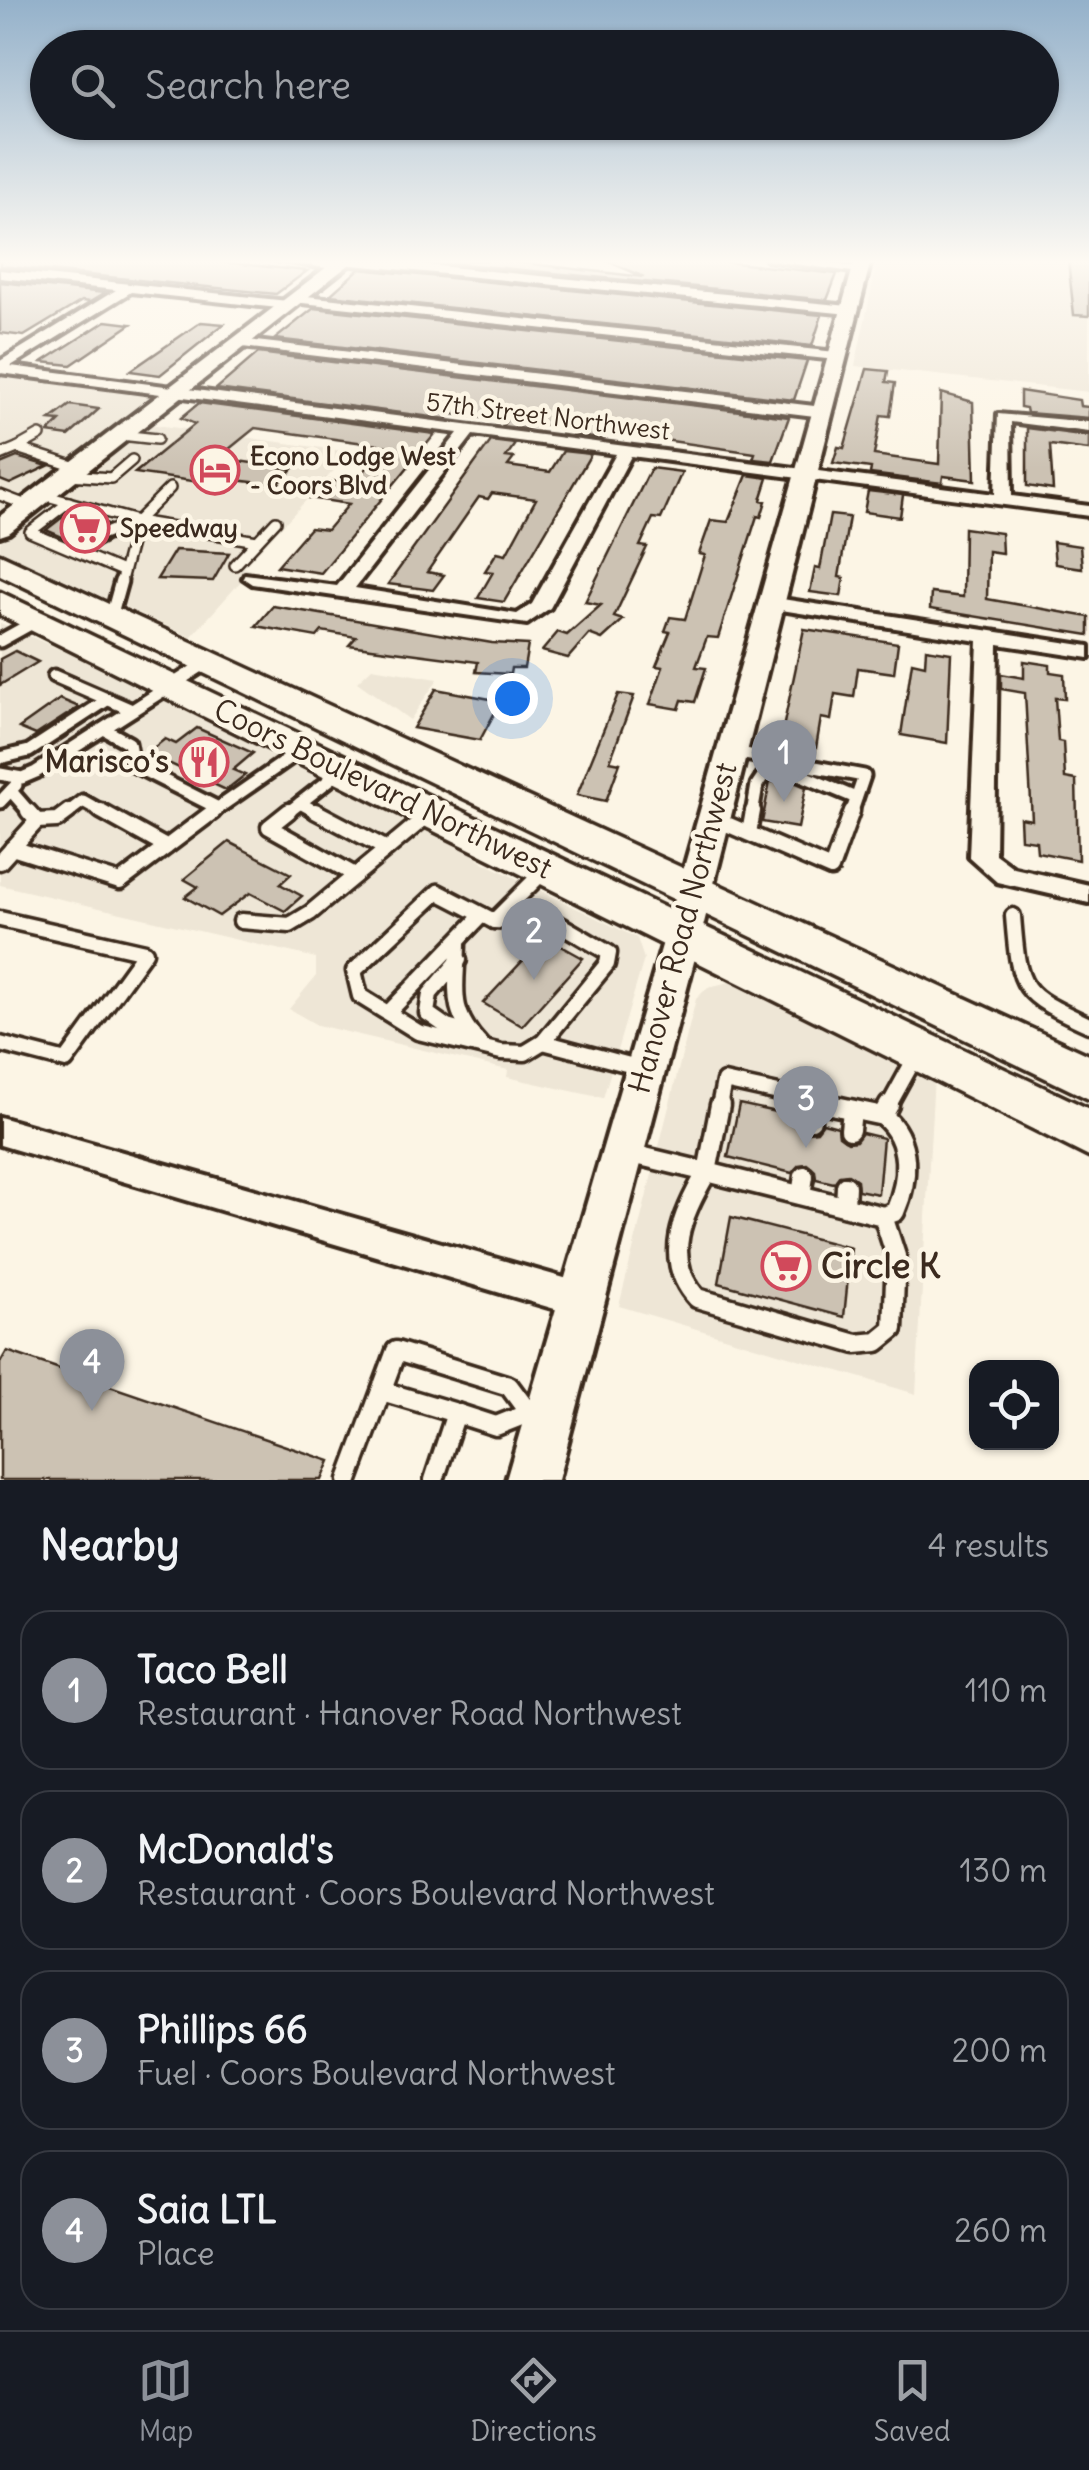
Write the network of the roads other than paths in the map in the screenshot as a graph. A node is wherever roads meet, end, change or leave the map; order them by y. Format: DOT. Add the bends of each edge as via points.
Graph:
graph roads {
  1 [pos="62,329"];
  2 [pos="257,329"];
  3 [pos="565,329"];
  4 [pos="844,329"];
  5 [pos="239,343"];
  6 [pos="836,356"];
  7 [pos="0,368"];
  8 [pos="176,393"];
  9 [pos="823,412"];
  10 [pos="1089,427"];
  11 [pos="468,431"];
  12 [pos="40,435"];
  13 [pos="122,435"];
  14 [pos="17,448"];
  15 [pos="626,451"];
  16 [pos="142,452"];
  17 [pos="0,455"];
  18 [pos="132,460"];
  19 [pos="74,471"];
  20 [pos="806,474"];
  21 [pos="170,488"];
  22 [pos="0,495"];
  23 [pos="1004,500"];
  24 [pos="36,501"];
  25 [pos="69,502"];
  26 [pos="93,509"];
  27 [pos="1089,511"];
  28 [pos="71,520"];
  29 [pos="137,521"];
  30 [pos="276,522"];
  31 [pos="0,528"];
  32 [pos="103,534"];
  33 [pos="257,541"];
  34 [pos="0,563"];
  35 [pos="235,565"];
  36 [pos="122,571"];
  37 [pos="0,576"];
  38 [pos="252,578"];
  39 [pos="34,580"];
  40 [pos="341,593"];
  41 [pos="0,602"];
  42 [pos="770,602"];
  43 [pos="112,617"];
  44 [pos="37,620"];
  45 [pos="988,636"];
  46 [pos="0,640"];
  47 [pos="1089,652"];
  48 [pos="206,663"];
  49 [pos="54,676"];
  50 [pos="170,685"];
  51 [pos="107,700"];
  52 [pos="132,710"];
  53 [pos="104,729"];
  54 [pos="302,750"];
  55 [pos="730,751"];
  56 [pos="0,758"];
  57 [pos="343,769"];
  58 [pos="0,774"];
  59 [pos="22,778"];
  60 [pos="10,790"];
  61 [pos="856,798"];
  62 [pos="0,802"];
  63 [pos="300,803"];
  64 [pos="218,808"];
  65 [pos="431,812"];
  66 [pos="712,818"];
  67 [pos="37,821"];
  68 [pos="748,833"];
  69 [pos="166,847"];
  70 [pos="12,848"];
  71 [pos="387,848"];
  72 [pos="0,862"];
  73 [pos="546,868"];
  74 [pos="356,875"];
  75 [pos="1089,894"];
  76 [pos="688,914"];
  77 [pos="1014,916"];
  78 [pos="488,918"];
  79 [pos="0,919"];
  80 [pos="241,921"];
  81 [pos="458,941"];
  82 [pos="459,960"];
  83 [pos="388,1013"];
  84 [pos="1089,1025"];
  85 [pos="468,1033"];
  86 [pos="543,1042"];
  87 [pos="0,1044"];
  88 [pos="484,1048"];
  89 [pos="918,1051"];
  90 [pos="646,1069"];
  91 [pos="1089,1078"];
  92 [pos="813,1101"];
  93 [pos="852,1110"];
  94 [pos="1066,1112"];
  95 [pos="883,1116"];
  96 [pos="811,1120"];
  97 [pos="850,1130"];
  98 [pos="0,1132"];
  99 [pos="1089,1134"];
  100 [pos="624,1152"];
  101 [pos="706,1172"];
  102 [pos="804,1176"];
  103 [pos="846,1186"];
  104 [pos="802,1196"];
  105 [pos="845,1206"];
  106 [pos="884,1216"];
  107 [pos="582,1300"];
  108 [pos="382,1390"];
  109 [pos="456,1414"];
  110 [pos="539,1416"];
  111 [pos="348,1480"];
  112 [pos="434,1480"];
  113 [pos="532,1480"];
  1 -- 7 [label="street"];
  2 -- 5 [label="main road"];
  3 -- 6 [label="street"];
  4 -- 6 [label="street, Hanover Road Northwest"];
  5 -- 8 [label="main road"];
  5 -- 9 [label="street"];
  6 -- 9 [label="street, Hanover Road Northwest"];
  7 -- 8 [label="street, 57th Street Northwest"];
  8 -- 11 [label="street, 57th Street Northwest"];
  8 -- 13 [label="main road"];
  9 -- 20 [label="street, Hanover Road Northwest"];
  10 -- 23 [label="street" via="1003,417"];
  11 -- 15 [label="street, 57th Street Northwest"];
  11 -- 40 [label="street"];
  12 -- 14 [label="lane"];
  13 -- 16 [label="lane" via="157,439"];
  13 -- 19 [label="main road"];
  14 -- 17 [label="lane"];
  14 -- 19 [label="lane"];
  15 -- 20 [label="street, 57th Street Northwest"];
  15 -- 40 [label="street" via="540,608 520,620"];
  18 -- 19 [label="lane" via="110,478"];
  19 -- 24 [label="main road"];
  20 -- 23 [label="street, 57th Street Northwest"];
  20 -- 42 [label="street, Hanover Road Northwest"];
  21 -- 29 [label="lane"];
  22 -- 24 [label="lane"];
  23 -- 27 [label="street, 57th Street Northwest"];
  24 -- 25 [label="lane"];
  24 -- 31 [label="main road"];
  25 -- 26 [label="lane"];
  25 -- 36 [label="lane" via="30,532"];
  26 -- 28 [label="lane"];
  26 -- 29 [label="lane"];
  29 -- 32 [label="lane"];
  29 -- 33 [label="lane"];
  29 -- 36 [label="lane"];
  30 -- 33 [label="lane"];
  33 -- 35 [label="lane"];
  34 -- 39 [label="main road, Coors Boulevard Northwest"];
  36 -- 43 [label="lane"];
  37 -- 39 [label="main road"];
  38 -- 40 [label="street"];
  39 -- 43 [label="main road, Coors Boulevard Northwest"];
  41 -- 44 [label="main road, Coors Boulevard Northwest"];
  42 -- 45 [label="street"];
  42 -- 55 [label="street, Hanover Road Northwest"];
  43 -- 48 [label="main road, Coors Boulevard Northwest"];
  44 -- 46 [label="lane"];
  44 -- 50 [label="main road, Coors Boulevard Northwest"];
  45 -- 47 [label="street"];
  45 -- 75 [label="street" via="982,857 1022,881"];
  48 -- 50 [label="lane"];
  48 -- 76 [label="main road, Coors Boulevard Northwest"];
  49 -- 51 [label="lane"];
  50 -- 52 [label="lane"];
  50 -- 54 [label="main road, Coors Boulevard Northwest"];
  51 -- 52 [label="lane"];
  51 -- 56 [label="lane" via="29,751"];
  52 -- 53 [label="lane"];
  53 -- 59 [label="lane"];
  53 -- 64 [label="lane" via="129,743 133,765"];
  54 -- 57 [label="main road, Coors Boulevard Northwest"];
  54 -- 64 [label="lane"];
  55 -- 61 [label="lane" via="864,776"];
  55 -- 66 [label="street, Hanover Road Northwest"];
  57 -- 63 [label="lane"];
  57 -- 65 [label="main road, Coors Boulevard Northwest"];
  58 -- 59 [label="lane"];
  59 -- 60 [label="lane"];
  60 -- 62 [label="lane"];
  60 -- 67 [label="lane"];
  61 -- 68 [label="lane" via="794,772 765,773"];
  61 -- 68 [label="lane" via="831,868"];
  63 -- 71 [label="lane"];
  63 -- 74 [label="lane" via="269,827"];
  64 -- 69 [label="lane"];
  65 -- 71 [label="lane"];
  65 -- 73 [label="main road, Coors Boulevard Northwest"];
  66 -- 68 [label="lane"];
  66 -- 76 [label="street, Hanover Road Northwest"];
  67 -- 69 [label="lane" via="57,820 83,801"];
  67 -- 70 [label="lane"];
  69 -- 70 [label="lane" via="120,882"];
  70 -- 72 [label="lane"];
  71 -- 74 [label="lane"];
  73 -- 76 [label="main road, Coors Boulevard Northwest"];
  73 -- 78 [label="lane"];
  74 -- 80 [label="lane" via="290,924"];
  76 -- 89 [label="main road, Coors Boulevard Northwest"];
  76 -- 90 [label="street, Hanover Road Northwest"];
  76 -- 91 [label="main road, Coors Boulevard Northwest"];
  77 -- 84 [label="lane" via="1018,979 1028,997"];
  78 -- 81 [label="lane"];
  78 -- 83 [label="lane" via="438,892 354,971 360,996"];
  78 -- 86 [label="lane" via="561,924 609,952 607,964"];
  79 -- 87 [label="lane" via="146,952 66,1061"];
  81 -- 82 [label="lane"];
  81 -- 83 [label="lane"];
  82 -- 85 [label="lane" via="452,995"];
  82 -- 85 [label="lane" via="428,992 426,1010 437,1024"];
  83 -- 88 [label="lane" via="418,1032"];
  85 -- 88 [label="lane"];
  86 -- 88 [label="lane" via="525,1052"];
  86 -- 90 [label="lane"];
  89 -- 94 [label="main road, Coors Boulevard Northwest"];
  89 -- 95 [label="lane"];
  90 -- 100 [label="street, Hanover Road Northwest"];
  92 -- 93 [label="lane"];
  92 -- 96 [label="lane"];
  92 -- 101 [label="lane" via="724,1080"];
  93 -- 95 [label="lane"];
  93 -- 97 [label="lane"];
  94 -- 99 [label="main road, Coors Boulevard Northwest"];
  95 -- 106 [label="lane" via="904,1140 901,1201"];
  98 -- 107 [label="street"];
  100 -- 101 [label="lane"];
  100 -- 107 [label="street, Hanover Road Northwest"];
  101 -- 104 [label="lane"];
  101 -- 106 [label="lane" via="688,1202 677,1250 684,1288 697,1298 856,1344 877,1342 893,1329 896,1256"];
  102 -- 104 [label="lane"];
  103 -- 105 [label="lane"];
  104 -- 105 [label="lane"];
  105 -- 106 [label="lane"];
  107 -- 110 [label="street, Hanover Road Northwest"];
  108 -- 109 [label="lane"];
  108 -- 110 [label="lane" via="396,1351 510,1386"];
  108 -- 111 [label="lane"];
  109 -- 110 [label="lane" via="496,1426"];
  109 -- 112 [label="lane"];
  110 -- 113 [label="street, Hanover Road Northwest"];
}
